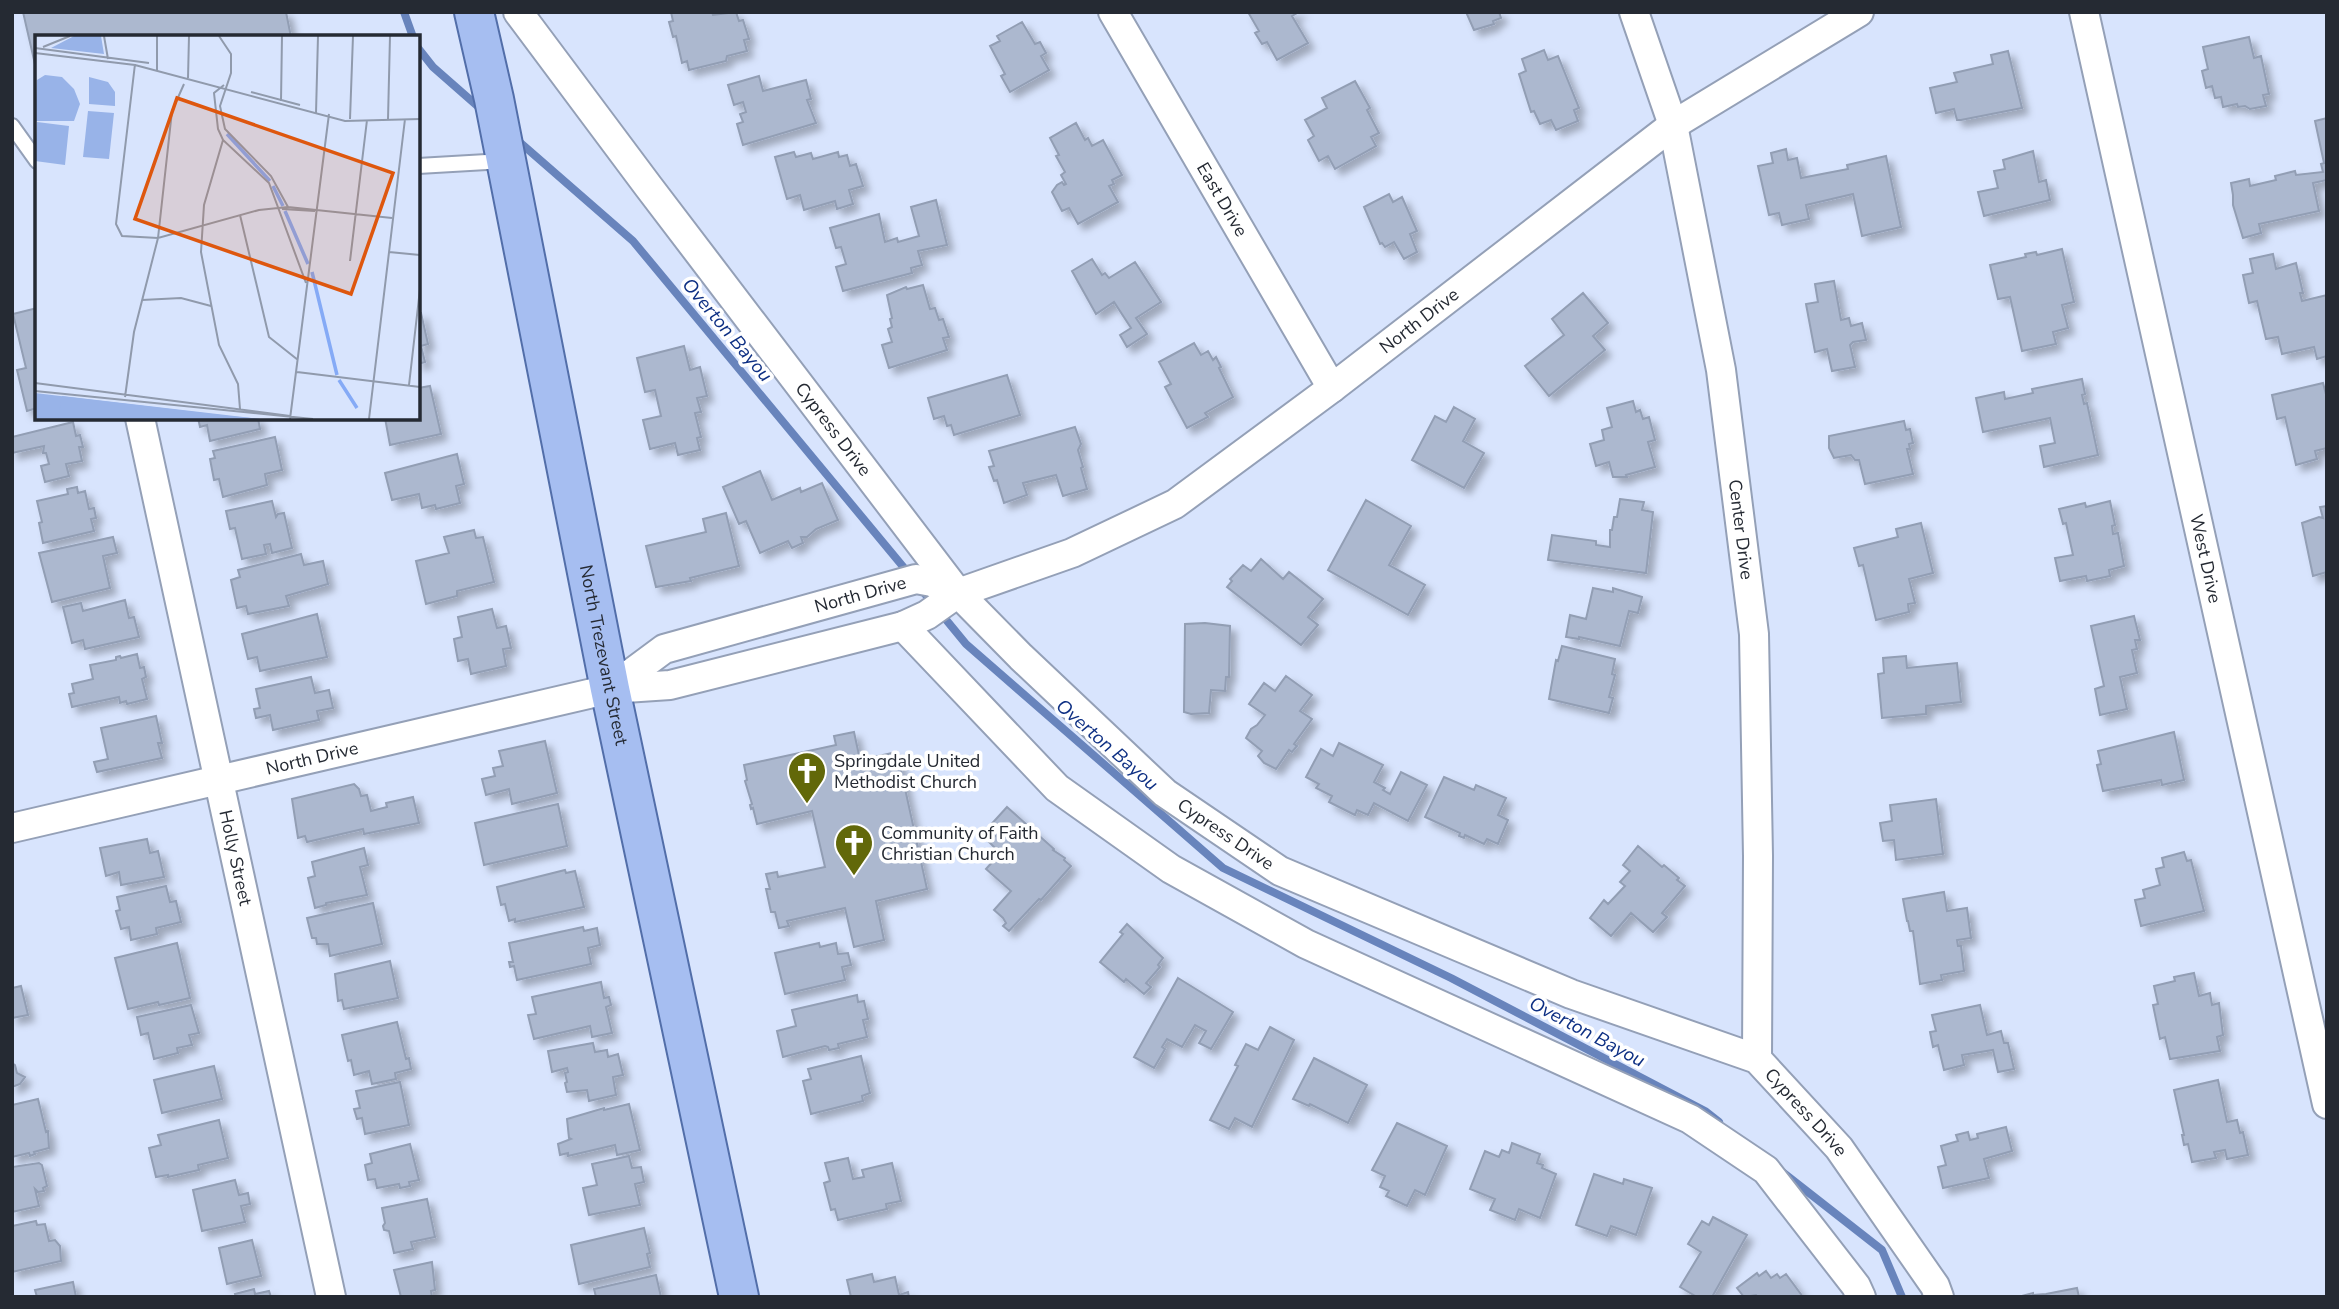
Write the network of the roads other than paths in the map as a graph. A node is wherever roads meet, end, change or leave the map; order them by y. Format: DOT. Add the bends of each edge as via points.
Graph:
graph roads {
  1 [pos="474,12"];
  2 [pos="519,12"];
  3 [pos="1113,12"];
  4 [pos="1634,12"];
  5 [pos="1859,12"];
  6 [pos="2084,12"];
  7 [pos="1673,125"];
  8 [pos="12,126"];
  9 [pos="504,151"];
  10 [pos="35,158"];
  11 [pos="420,166"];
  12 [pos="1332,388"];
  13 [pos="140,420"];
  14 [pos="933,603"];
  15 [pos="610,689"];
  16 [pos="219,781"];
  17 [pos="12,828"];
  18 [pos="1757,1059"];
  19 [pos="2327,1104"];
  20 [pos="331,1297"];
  21 [pos="739,1297"];
  22 [pos="1861,1297"];
  23 [pos="1939,1297"];
  1 -- 9 [label="main road, North Trezevant Street"];
  2 -- 14 [label="street, Cypress Drive" via="648,186"];
  3 -- 12 [label="street, East Drive"];
  4 -- 7 [label="street, Center Drive"];
  5 -- 7 [label="street, North Drive"];
  6 -- 19 [label="street, West Drive"];
  7 -- 12 [label="street, North Drive"];
  7 -- 18 [label="street, Center Drive" via="1721,370 1754,634"];
  8 -- 10 [label="lane"];
  9 -- 11 [label="lane"];
  9 -- 15 [label="main road, North Trezevant Street"];
  12 -- 14 [label="street, North Drive" via="1175,504 1072,553"];
  13 -- 16 [label="street, Holly Street"];
  14 -- 15 [label="street, North Drive" via="670,685"];
  14 -- 15 [label="street, North Drive" via="916,579 664,649"];
  14 -- 18 [label="street, Cypress Drive" via="1021,657 1165,793 1280,871 1571,994"];
  14 -- 22 [label="street, Cypress Drive" via="1058,788 1171,869 1306,944 1690,1119 1766,1170"];
  15 -- 16 [label="street, North Drive"];
  15 -- 21 [label="main road, North Trezevant Street"];
  16 -- 17 [label="street, North Drive"];
  16 -- 20 [label="street, Holly Street"];
  18 -- 23 [label="street, Cypress Drive" via="1839,1148"];
}
